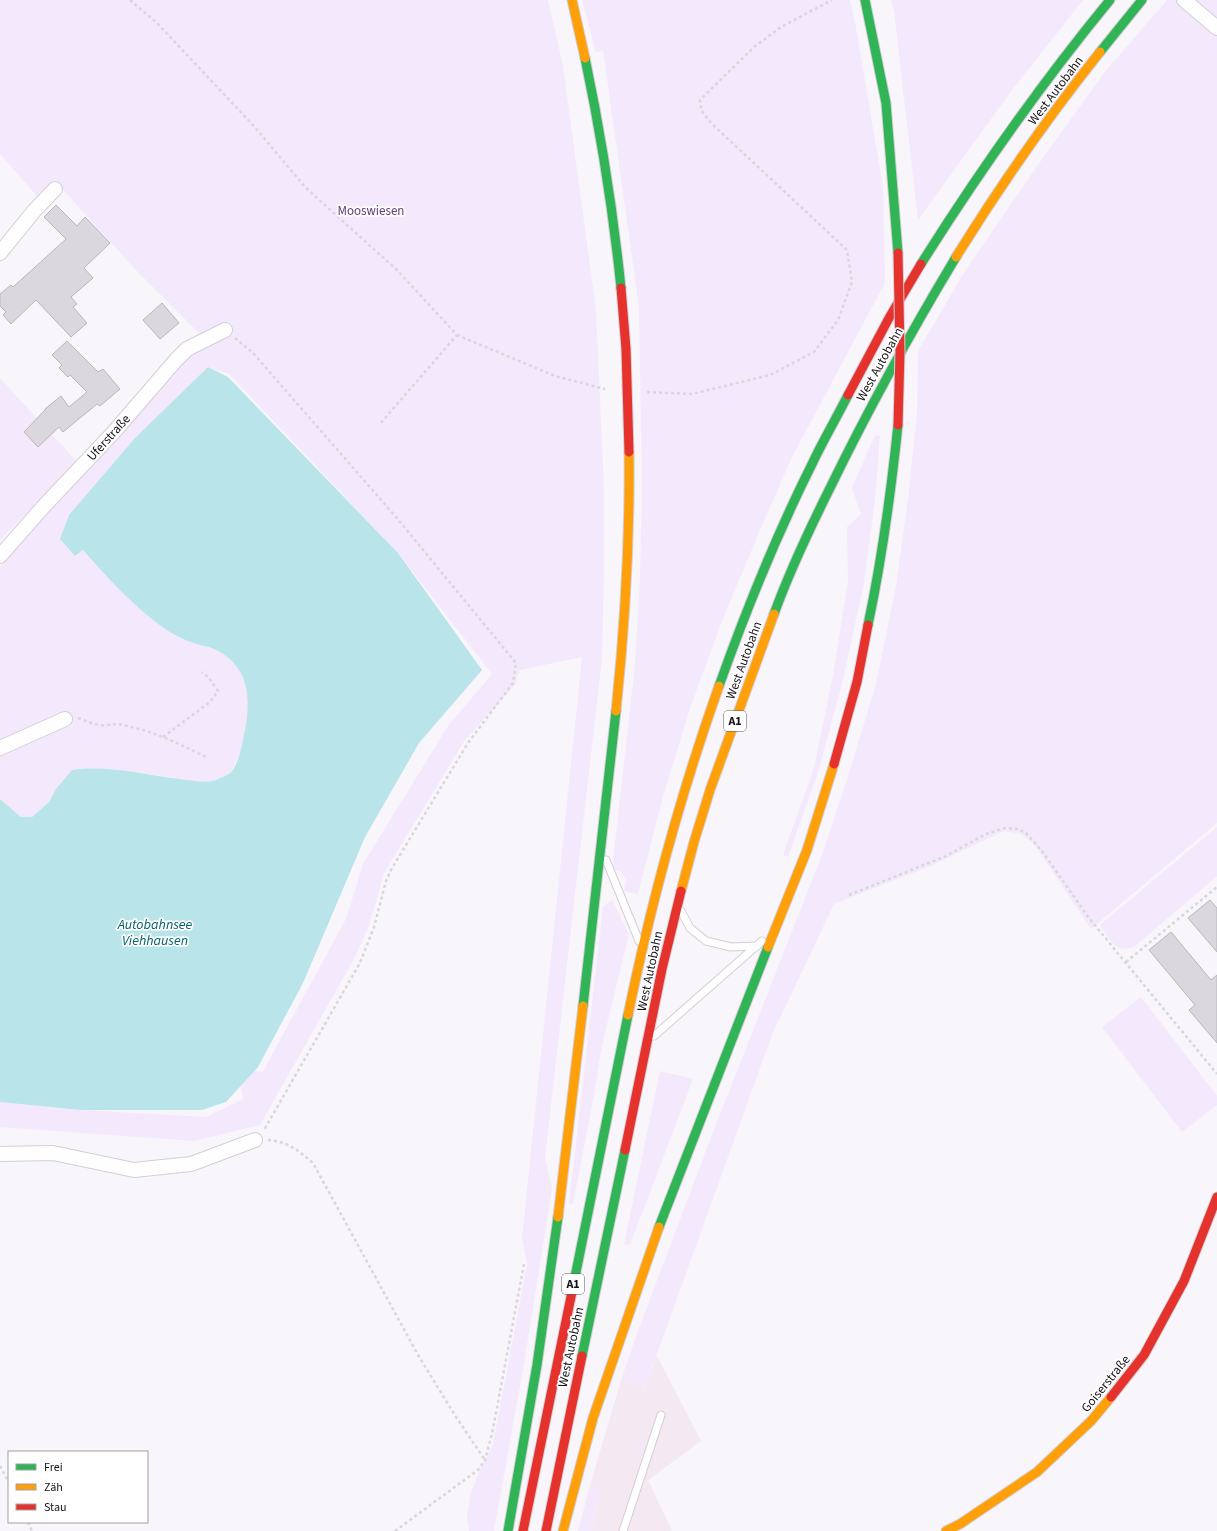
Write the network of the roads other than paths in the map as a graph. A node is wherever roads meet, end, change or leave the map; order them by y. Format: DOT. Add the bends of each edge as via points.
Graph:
graph roads {
  1 [pos="572,0"];
  2 [pos="865,0"];
  3 [pos="1110,0"];
  4 [pos="1142,0"];
  5 [pos="1184,0"];
  6 [pos="1217,28"];
  7 [pos="55,189"];
  8 [pos="0,253"];
  9 [pos="225,330"];
  10 [pos="0,556"];
  11 [pos="65,719"];
  12 [pos="0,748"];
  13 [pos="601,849"];
  14 [pos="679,898"];
  15 [pos="775,929"];
  16 [pos="757,946"];
  17 [pos="642,950"];
  18 [pos="647,1043"];
  19 [pos="255,1140"];
  20 [pos="0,1154"];
  21 [pos="1217,1197"];
  22 [pos="661,1415"];
  23 [pos="508,1531"];
  24 [pos="523,1531"];
  25 [pos="546,1531"];
  26 [pos="563,1531"];
  27 [pos="623,1531"];
  28 [pos="946,1531"];
  1 -- 13 [label="main road" via="597,114 611,212 623,313 628,400 627,577 621,665"];
  2 -- 15 [label="main road, bridge" via="886,103 898,253 898,425 876,587 857,682 834,765 806,850"];
  3 -- 17 [label="main road, West Autobahn / A1" via="1022,112 957,208 893,310 811,466 744,620 710,712 680,803"];
  4 -- 14 [label="main road, West Autobahn / A1" via="1040,131 982,215 927,304 843,459 767,631 707,800"];
  5 -- 6 [label="street"];
  7 -- 8 [label="street"];
  9 -- 10 [label="street, Uferstraße" via="187,349 176,360"];
  11 -- 12 [label="street"];
  13 -- 17 [label="lane"];
  13 -- 23 [label="main road" via="561,1200 537,1365"];
  14 -- 16 [label="lane" via="681,911 690,928 706,941 731,947"];
  14 -- 18 [label="main road, West Autobahn / A1"];
  15 -- 16 [label="lane"];
  15 -- 26 [label="main road" via="657,1232 593,1418"];
  16 -- 18 [label="lane"];
  17 -- 24 [label="main road, West Autobahn / A1"];
  18 -- 25 [label="main road, West Autobahn / A1"];
  19 -- 20 [label="street" via="191,1164 134,1170 53,1153"];
  21 -- 28 [label="main road, Goiserstraße" via="1184,1281 1144,1355 1091,1421 1037,1472"];
  22 -- 27 [label="lane"];
}
